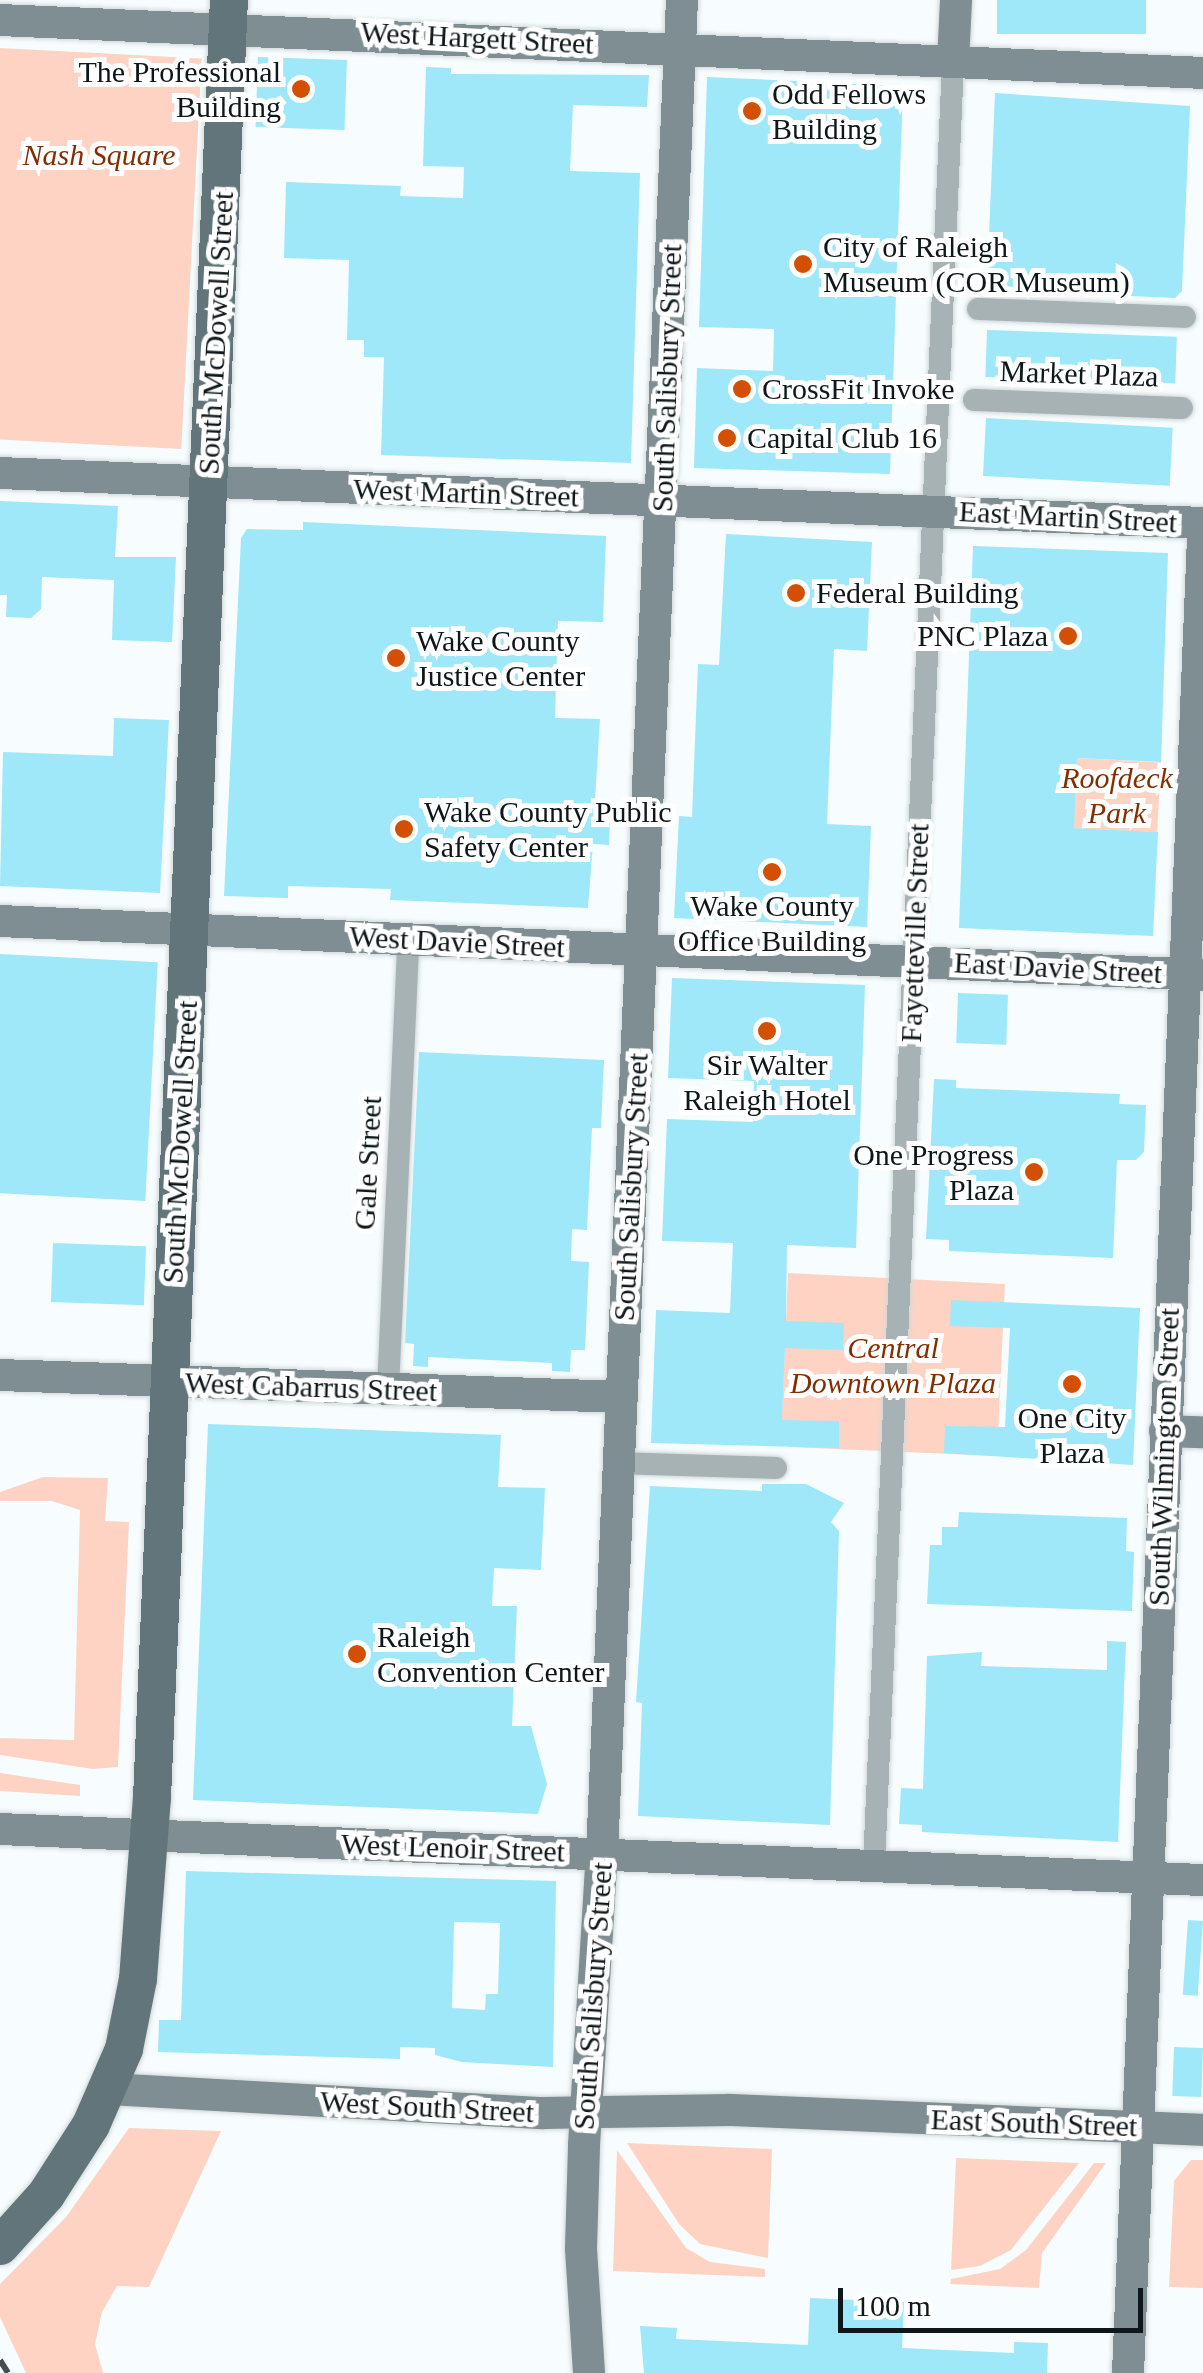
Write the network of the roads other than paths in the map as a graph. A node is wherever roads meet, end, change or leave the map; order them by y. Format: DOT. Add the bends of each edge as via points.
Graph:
graph roads {
  1 [pos="682,0"];
  2 [pos="956,0"];
  3 [pos="229,14"];
  4 [pos="0,20"];
  5 [pos="680,48"];
  6 [pos="953,62"];
  7 [pos="1203,73"];
  8 [pos="978,309"];
  9 [pos="1185,317"];
  10 [pos="974,400"];
  11 [pos="1182,408"];
  12 [pos="0,474"];
  13 [pos="209,482"];
  14 [pos="662,501"];
  15 [pos="933,510"];
  16 [pos="1203,523"];
  17 [pos="1203,540"];
  18 [pos="0,922"];
  19 [pos="189,930"];
  20 [pos="408,940"];
  21 [pos="641,950"];
  22 [pos="914,962"];
  23 [pos="1194,975"];
  24 [pos="0,1375"];
  25 [pos="169,1382"];
  26 [pos="388,1389"];
  27 [pos="622,1397"];
  28 [pos="1165,1431"];
  29 [pos="1203,1432"];
  30 [pos="618,1464"];
  31 [pos="776,1468"];
  32 [pos="0,1829"];
  33 [pos="149,1836"];
  34 [pos="602,1854"];
  35 [pos="874,1866"];
  36 [pos="1146,1878"];
  37 [pos="1203,1880"];
  38 [pos="108,2089"];
  39 [pos="588,2110"];
  40 [pos="865,2116"];
  41 [pos="1139,2127"];
  42 [pos="1203,2130"];
  43 [pos="0,2246"];
  44 [pos="589,2373"];
  45 [pos="1128,2373"];
  1 -- 5 [label="street, South Salisbury Street"];
  2 -- 6 [label="street, Fayetteville Street"];
  3 -- 4 [label="street, West Hargett Street"];
  3 -- 5 [label="street, West Hargett Street"];
  3 -- 13 [label="main road, South McDowell Street"];
  5 -- 6 [label="street, West Hargett Street"];
  5 -- 14 [label="street, South Salisbury Street"];
  6 -- 7 [label="street, West Hargett Street"];
  6 -- 15 [label="street, Fayetteville Street"];
  8 -- 9 [label="street"];
  10 -- 11 [label="street, Market Plaza"];
  12 -- 13 [label="street, West Martin Street"];
  13 -- 14 [label="street, West Martin Street"];
  13 -- 19 [label="main road, South McDowell Street"];
  14 -- 15 [label="street, West Martin Street"];
  14 -- 21 [label="street, South Salisbury Street"];
  15 -- 16 [label="street, East Martin Street"];
  15 -- 22 [label="street, Fayetteville Street"];
  17 -- 23 [label="street, South Wilmington Street"];
  18 -- 19 [label="street, West Davie Street"];
  19 -- 20 [label="street, West Davie Street"];
  19 -- 25 [label="main road, South McDowell Street"];
  20 -- 21 [label="street, West Davie Street"];
  20 -- 26 [label="street, Gale Street"];
  21 -- 22 [label="street, West Davie Street"];
  21 -- 27 [label="street, South Salisbury Street"];
  22 -- 23 [label="street, East Davie Street"];
  22 -- 35 [label="street, Fayetteville Street"];
  23 -- 28 [label="street, South Wilmington Street"];
  24 -- 25 [label="street, West Cabarrus Street"];
  25 -- 26 [label="street, West Cabarrus Street"];
  25 -- 33 [label="main road, South McDowell Street"];
  26 -- 27 [label="street, West Cabarrus Street"];
  27 -- 30 [label="street, South Salisbury Street"];
  28 -- 29 [label="street"];
  28 -- 36 [label="street, South Wilmington Street"];
  30 -- 31 [label="street"];
  30 -- 34 [label="street, South Salisbury Street"];
  32 -- 33 [label="street, West Lenoir Street"];
  33 -- 34 [label="street, West Lenoir Street"];
  33 -- 38 [label="main road, South McDowell Street" via="138,1979"];
  34 -- 35 [label="street, West Lenoir Street"];
  34 -- 39 [label="street, South Salisbury Street"];
  35 -- 36 [label="street, West Lenoir Street"];
  36 -- 37 [label="street, West Lenoir Street"];
  36 -- 41 [label="street, South Wilmington Street"];
  38 -- 39 [label="street, West South Street"];
  38 -- 43 [label="main road, South McDowell Street" via="46,2195"];
  39 -- 40 [label="street, West South Street"];
  39 -- 44 [label="street, South Salisbury Street" via="581,2248"];
  40 -- 41 [label="street, East South Street"];
  41 -- 42 [label="street, East South Street"];
  41 -- 45 [label="street, South Wilmington Street"];
}
